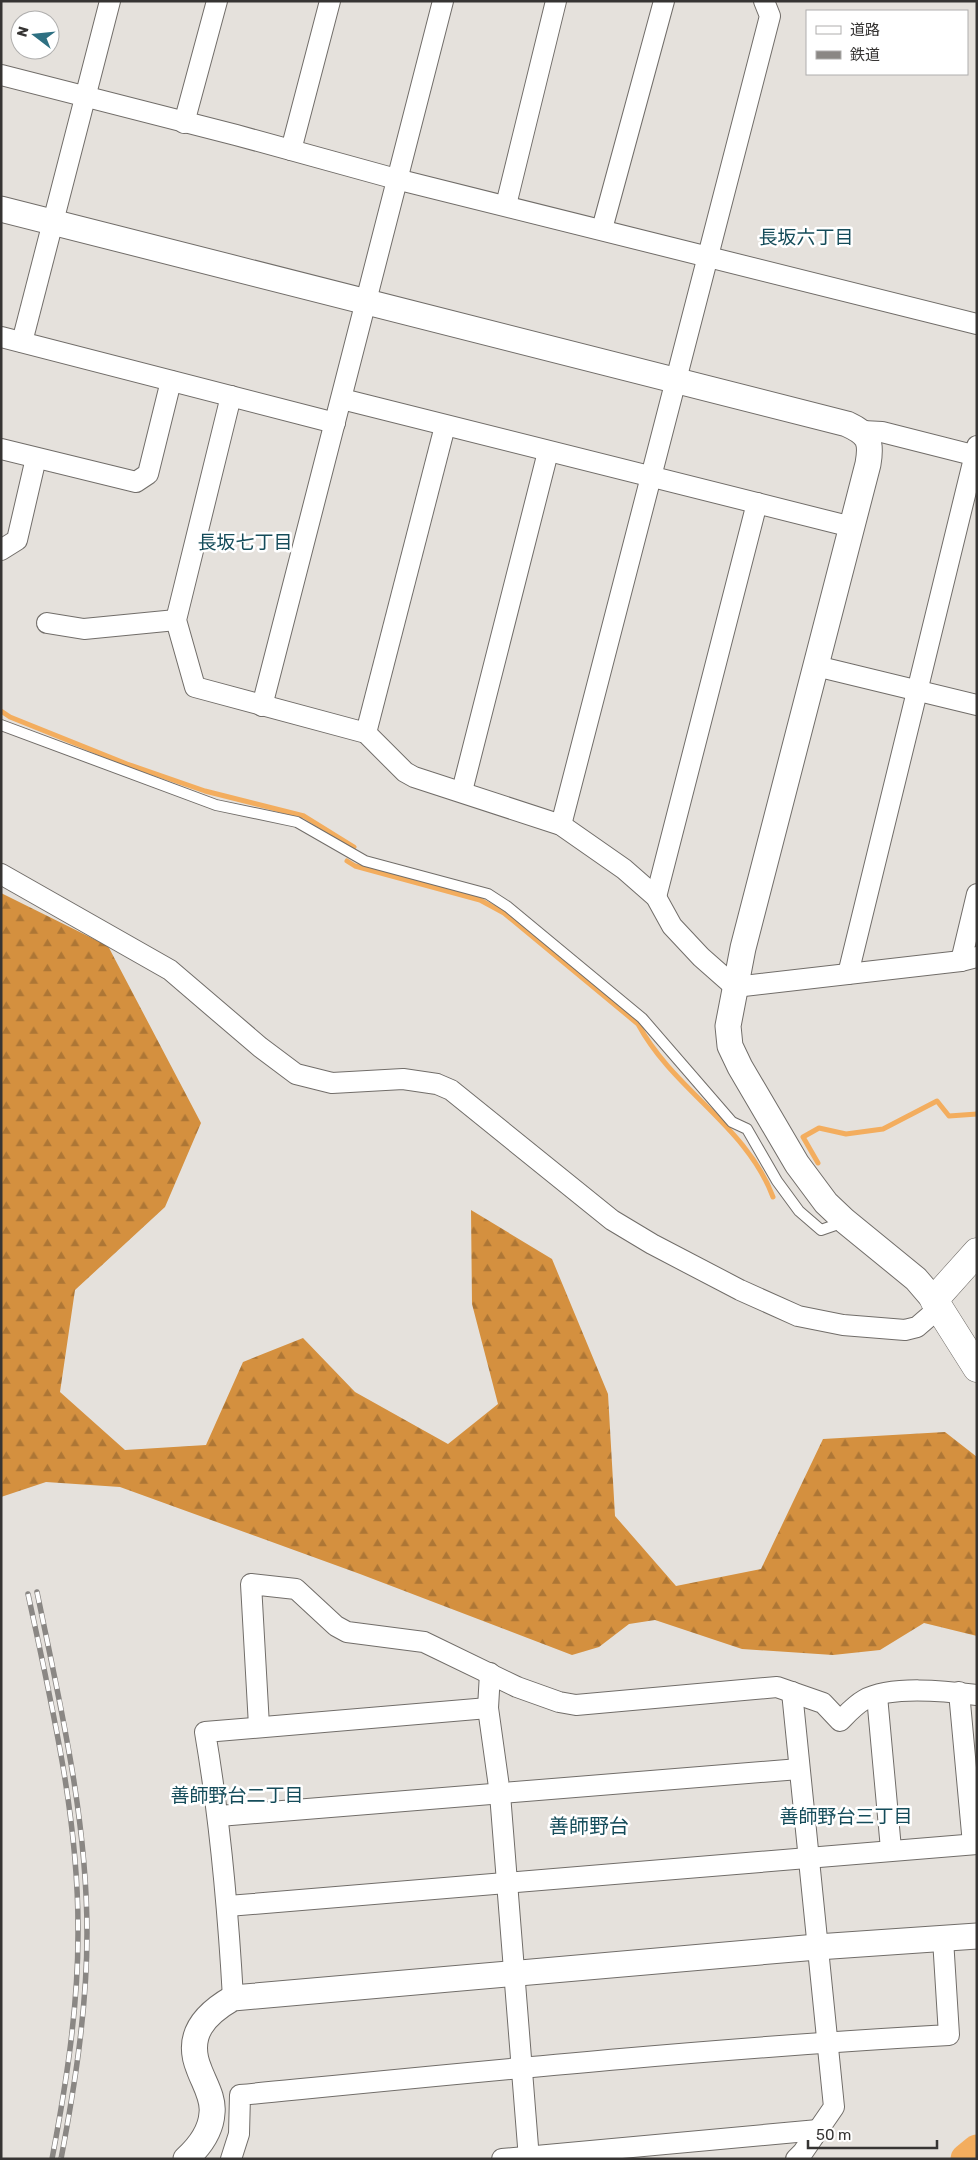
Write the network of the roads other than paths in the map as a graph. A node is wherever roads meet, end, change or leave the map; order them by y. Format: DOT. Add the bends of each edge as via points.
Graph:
graph roads {
  1 [pos="110,1"];
  2 [pos="217,1"];
  3 [pos="330,1"];
  4 [pos="443,1"];
  5 [pos="556,1"];
  6 [pos="664,1"];
  7 [pos="764,1"];
  8 [pos="1,75"];
  9 [pos="84,98"];
  10 [pos="184,123"];
  11 [pos="291,150"];
  12 [pos="396,179"];
  13 [pos="506,205"];
  14 [pos="1,208"];
  15 [pos="54,222"];
  16 [pos="602,229"];
  17 [pos="707,258"];
  18 [pos="367,302"];
  19 [pos="977,324"];
  20 [pos="1,338"];
  21 [pos="22,342"];
  22 [pos="171,381"];
  23 [pos="675,381"];
  24 [pos="231,396"];
  25 [pos="342,399"];
  26 [pos="335,423"];
  27 [pos="445,426"];
  28 [pos="863,431"];
  29 [pos="1,450"];
  30 [pos="548,452"];
  31 [pos="976,452"];
  32 [pos="36,458"];
  33 [pos="653,476"];
  34 [pos="757,503"];
  35 [pos="852,526"];
  36 [pos="1,550"];
  37 [pos="176,620"];
  38 [pos="46,623"];
  39 [pos="816,666"];
  40 [pos="917,690"];
  41 [pos="977,705"];
  42 [pos="262,706"];
  43 [pos="1,725"];
  44 [pos="366,733"];
  45 [pos="462,791"];
  46 [pos="561,824"];
  47 [pos="1,874"];
  48 [pos="977,894"];
  49 [pos="656,897"];
  50 [pos="969,959"];
  51 [pos="848,974"];
  52 [pos="735,987"];
  53 [pos="845,1221"];
  54 [pos="977,1252"];
  55 [pos="936,1304"];
  56 [pos="977,1368"];
  57 [pos="490,1673"];
  58 [pos="792,1692"];
  59 [pos="968,1693"];
  60 [pos="877,1696"];
  61 [pos="488,1708"];
  62 [pos="258,1726"];
  63 [pos="800,1769"];
  64 [pos="500,1794"];
  65 [pos="219,1816"];
  66 [pos="975,1844"];
  67 [pos="891,1849"];
  68 [pos="808,1856"];
  69 [pos="507,1882"];
  70 [pos="228,1906"];
  71 [pos="977,1936"];
  72 [pos="943,1939"];
  73 [pos="817,1947"];
  74 [pos="515,1974"];
  75 [pos="233,1998"];
  76 [pos="826,2042"];
  77 [pos="523,2068"];
  78 [pos="818,2130"];
  79 [pos="637,2152"];
  80 [pos="529,2158"];
  81 [pos="186,2159"];
  82 [pos="231,2159"];
  83 [pos="502,2159"];
  84 [pos="796,2159"];
  1 -- 9 [label="street"];
  2 -- 10 [label="street"];
  3 -- 11 [label="street"];
  4 -- 12 [label="street"];
  5 -- 13 [label="street"];
  6 -- 16 [label="street"];
  7 -- 17 [label="street" via="770,16"];
  8 -- 9 [label="street"];
  9 -- 10 [label="street"];
  9 -- 15 [label="street"];
  10 -- 11 [label="street"];
  11 -- 12 [label="street"];
  12 -- 13 [label="street"];
  12 -- 18 [label="street"];
  13 -- 16 [label="street"];
  14 -- 15 [label="street"];
  15 -- 18 [label="street"];
  15 -- 21 [label="street"];
  16 -- 17 [label="street"];
  17 -- 19 [label="street"];
  17 -- 23 [label="street"];
  18 -- 23 [label="street"];
  18 -- 25 [label="street"];
  20 -- 21 [label="street"];
  21 -- 22 [label="street"];
  22 -- 24 [label="street"];
  22 -- 32 [label="street" via="148,474 136,482"];
  23 -- 28 [label="street" via="847,424"];
  23 -- 33 [label="street"];
  24 -- 26 [label="street"];
  24 -- 37 [label="street"];
  25 -- 26 [label="street"];
  25 -- 27 [label="street"];
  26 -- 42 [label="street"];
  27 -- 30 [label="street"];
  27 -- 44 [label="street"];
  28 -- 31 [label="street"];
  28 -- 35 [label="street" via="871,447"];
  29 -- 32 [label="street"];
  30 -- 33 [label="street"];
  30 -- 45 [label="street"];
  31 -- 40 [label="street"];
  32 -- 36 [label="street" via="17,540"];
  33 -- 34 [label="street"];
  33 -- 46 [label="street"];
  34 -- 35 [label="street"];
  34 -- 49 [label="street"];
  35 -- 39 [label="street"];
  37 -- 38 [label="street" via="84,629"];
  37 -- 42 [label="street" via="195,687"];
  39 -- 40 [label="street"];
  39 -- 52 [label="street"];
  40 -- 41 [label="street"];
  40 -- 51 [label="street"];
  42 -- 44 [label="street"];
  43 -- 53 [label="lane" via="216,805 297,822 365,861 488,894 502,902 642,1018 732,1122 747,1130 799,1211 821,1230"];
  44 -- 45 [label="street" via="405,772"];
  45 -- 46 [label="street"];
  46 -- 49 [label="street" via="624,869"];
  47 -- 55 [label="street" via="170,970 296,1074 332,1083 403,1079 437,1084 451,1090 612,1220 748,1294 798,1316 905,1330 917,1327"];
  48 -- 50 [label="street"];
  49 -- 52 [label="street" via="672,926"];
  50 -- 51 [label="street"];
  51 -- 52 [label="street"];
  52 -- 53 [label="street" via="728,1026 730,1046 806,1178"];
  53 -- 55 [label="street" via="916,1278"];
  54 -- 55 [label="main road"];
  55 -- 56 [label="main road"];
  57 -- 58 [label="street" via="516,1686 576,1705 778,1687"];
  57 -- 61 [label="street"];
  57 -- 62 [label="street" via="424,1642 347,1632 336,1626 296,1589 251,1584"];
  58 -- 60 [label="street" via="823,1703 840,1721 864,1700"];
  58 -- 63 [label="street"];
  59 -- 60 [label="street" via="910,1690"];
  59 -- 66 [label="street"];
  60 -- 67 [label="street"];
  61 -- 62 [label="street"];
  61 -- 64 [label="street"];
  62 -- 65 [label="street" via="205,1732"];
  63 -- 64 [label="street"];
  63 -- 68 [label="street"];
  64 -- 65 [label="street"];
  64 -- 69 [label="street"];
  65 -- 70 [label="street"];
  66 -- 67 [label="street"];
  67 -- 68 [label="street"];
  68 -- 69 [label="street"];
  68 -- 73 [label="street"];
  69 -- 70 [label="street"];
  69 -- 74 [label="street"];
  70 -- 75 [label="street"];
  71 -- 72 [label="street"];
  72 -- 73 [label="street"];
  72 -- 76 [label="street" via="949,2035"];
  73 -- 74 [label="street"];
  73 -- 76 [label="street"];
  74 -- 75 [label="street"];
  74 -- 77 [label="street"];
  75 -- 81 [label="street" via="214,2009 200,2024 195,2046 197,2067 210,2095 212,2112 208,2132"];
  76 -- 77 [label="street"];
  76 -- 78 [label="street" via="834,2107"];
  77 -- 80 [label="street"];
  77 -- 82 [label="street" via="240,2095 239,2134"];
  78 -- 79 [label="street"];
  78 -- 84 [label="street"];
  79 -- 80 [label="street"];
  80 -- 83 [label="street"];
}
